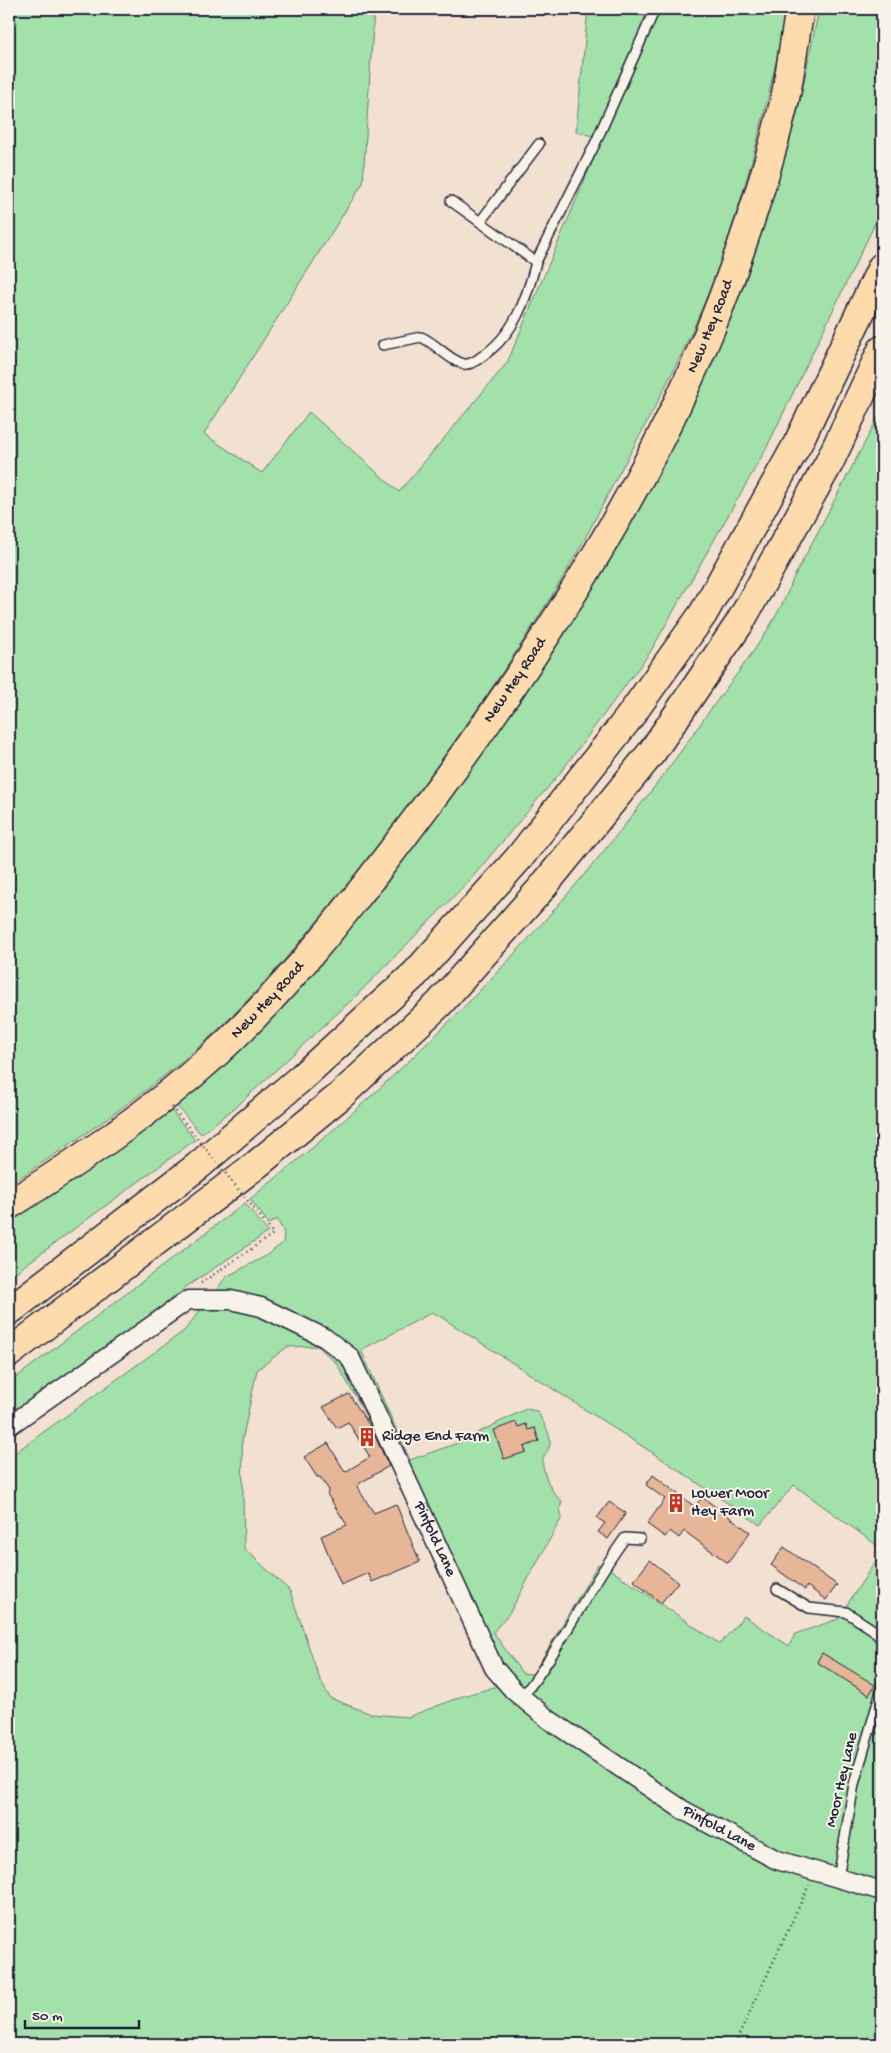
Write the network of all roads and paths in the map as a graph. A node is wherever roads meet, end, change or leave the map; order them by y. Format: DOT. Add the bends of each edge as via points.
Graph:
graph roads {
  1 [pos="654,9"];
  2 [pos="800,9"];
  3 [pos="539,144"];
  4 [pos="451,201"];
  5 [pos="480,222"];
  6 [pos="536,262"];
  7 [pos="882,267"];
  8 [pos="383,344"];
  9 [pos="882,350"];
  10 [pos="172,1107"];
  11 [pos="9,1205"];
  12 [pos="188,1300"];
  13 [pos="9,1311"];
  14 [pos="9,1353"];
  15 [pos="9,1426"];
  16 [pos="640,1539"];
  17 [pos="778,1589"];
  18 [pos="882,1640"];
  19 [pos="882,1688"];
  20 [pos="522,1697"];
  21 [pos="817,1873"];
  22 [pos="838,1879"];
  23 [pos="882,1891"];
  24 [pos="735,2044"];
  1 -- 6 [label="lane" via="595,144"];
  2 -- 11 [label="main road, New Hey Road" via="784,101 769,161 731,278 685,386 632,489 519,676 384,862 299,968 256,1014 139,1118"];
  3 -- 5 [label="lane"];
  4 -- 5 [label="lane"];
  5 -- 6 [label="lane"];
  6 -- 8 [label="lane" via="527,296 508,332 501,342 475,362 457,362 421,337"];
  7 -- 13 [label="main road" via="798,443 703,614 628,719 519,858 415,974 302,1077 198,1166"];
  9 -- 14 [label="main road" via="830,463 739,624 652,752 541,889 439,1004 340,1096 256,1166"];
  10 -- 12 [label="path, bridge" via="273,1234 200,1284"];
  12 -- 15 [label="street"];
  12 -- 20 [label="street, Pinfold Lane" via="231,1300 261,1307 325,1338 350,1357 494,1668"];
  16 -- 20 [label="lane" via="625,1538 566,1634"];
  17 -- 18 [label="lane" via="809,1608 846,1612 872,1629"];
  19 -- 22 [label="lane, Moor Hey Lane" via="854,1784"];
  20 -- 21 [label="street, Pinfold Lane" via="548,1719 684,1810 777,1860"];
  21 -- 22 [label="street, Pinfold Lane"];
  21 -- 24 [label="path" via="805,1890"];
  22 -- 23 [label="street, Pinfold Lane"];
}
